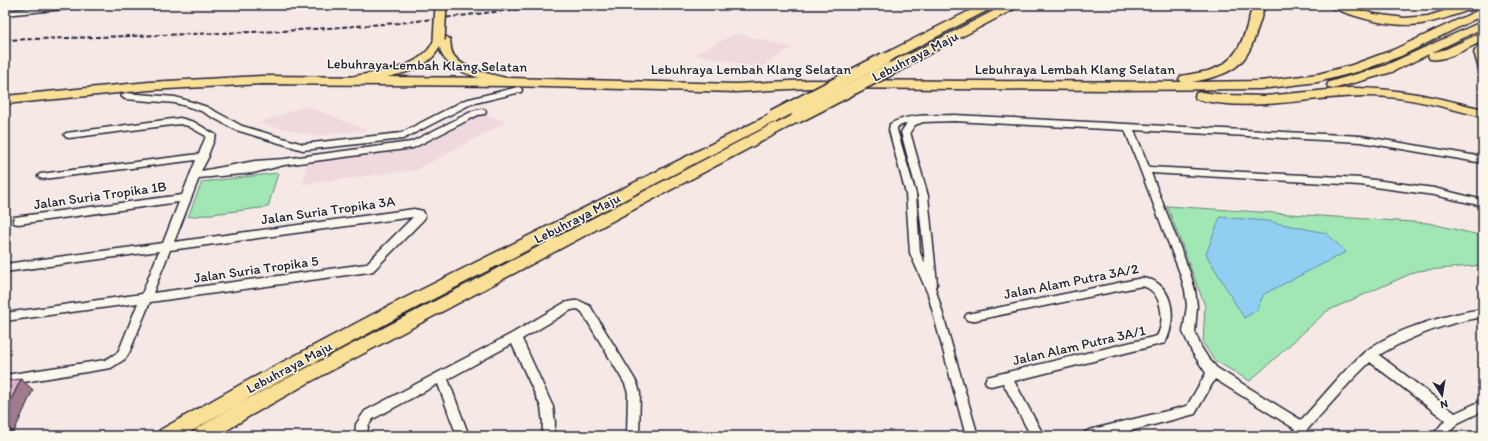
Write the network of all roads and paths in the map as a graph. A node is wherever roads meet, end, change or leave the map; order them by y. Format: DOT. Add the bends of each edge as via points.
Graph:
graph roads {
  1 [pos="84,5"];
  2 [pos="441,5"];
  3 [pos="446,5"];
  4 [pos="990,5"];
  5 [pos="1014,5"];
  6 [pos="1259,5"];
  7 [pos="1334,5"];
  8 [pos="1477,12"];
  9 [pos="5,13"];
  10 [pos="1483,36"];
  11 [pos="442,40"];
  12 [pos="1483,49"];
  13 [pos="1414,58"];
  14 [pos="1483,66"];
  15 [pos="350,80"];
  16 [pos="514,86"];
  17 [pos="1114,86"];
  18 [pos="125,96"];
  19 [pos="1200,96"];
  20 [pos="5,100"];
  21 [pos="5,108"];
  22 [pos="482,112"];
  23 [pos="1483,113"];
  24 [pos="921,120"];
  25 [pos="1128,126"];
  26 [pos="69,135"];
  27 [pos="281,140"];
  28 [pos="351,141"];
  29 [pos="303,147"];
  30 [pos="349,154"];
  31 [pos="204,156"];
  32 [pos="1483,160"];
  33 [pos="288,161"];
  34 [pos="915,165"];
  35 [pos="1145,170"];
  36 [pos="905,173"];
  37 [pos="196,174"];
  38 [pos="43,176"];
  39 [pos="186,198"];
  40 [pos="1483,203"];
  41 [pos="18,220"];
  42 [pos="912,221"];
  43 [pos="167,246"];
  44 [pos="928,246"];
  45 [pos="918,260"];
  46 [pos="5,268"];
  47 [pos="369,268"];
  48 [pos="933,294"];
  49 [pos="146,298"];
  50 [pos="1165,304"];
  51 [pos="1483,313"];
  52 [pos="971,317"];
  53 [pos="5,318"];
  54 [pos="515,337"];
  55 [pos="1370,355"];
  56 [pos="1213,372"];
  57 [pos="441,376"];
  58 [pos="1006,378"];
  59 [pos="5,380"];
  60 [pos="991,381"];
  61 [pos="1483,405"];
  62 [pos="1454,419"];
  63 [pos="1301,432"];
  64 [pos="167,436"];
  65 [pos="202,436"];
  66 [pos="361,436"];
  67 [pos="463,436"];
  68 [pos="548,436"];
  69 [pos="633,436"];
  70 [pos="972,436"];
  71 [pos="1038,436"];
  72 [pos="1089,436"];
  73 [pos="1438,436"];
  1 -- 9 [label="street"];
  2 -- 11 [label="main road, bridge"];
  3 -- 11 [label="main road"];
  4 -- 64 [label="highway, Lebuhraya Maju, bridge" via="387,315 251,387"];
  5 -- 65 [label="highway, Lebuhraya Maju, bridge" via="304,377"];
  6 -- 17 [label="highway" via="1240,56 1230,66 1213,73 1176,81 1136,82"];
  7 -- 8 [label="highway" via="1373,17 1415,20"];
  8 -- 13 [label="highway, Lebuhraya Lembah Klang Selatan"];
  8 -- 17 [label="highway, Lebuhraya Lembah Klang Selatan" via="1384,59 1318,78 1239,85"];
  10 -- 13 [label="highway" via="1450,52"];
  11 -- 15 [label="main road" via="433,52 411,67"];
  11 -- 16 [label="main road" via="451,60 457,65"];
  12 -- 14 [label="highway" via="1480,52"];
  13 -- 19 [label="highway, Lebuhraya Lembah Klang Selatan" via="1368,76 1328,86"];
  15 -- 16 [label="highway, Lebuhraya Lembah Klang Selatan"];
  15 -- 20 [label="highway, Lebuhraya Lembah Klang Selatan" via="204,82"];
  16 -- 17 [label="highway, Lebuhraya Lembah Klang Selatan"];
  16 -- 18 [label="highway, Lebuhraya Lembah Klang Selatan" via="288,87 192,90"];
  16 -- 19 [label="highway, Lebuhraya Lembah Klang Selatan"];
  16 -- 28 [label="street" via="468,102 403,136"];
  18 -- 21 [label="highway, Lebuhraya Lembah Klang Selatan"];
  18 -- 27 [label="street" via="175,100 204,109 239,128"];
  19 -- 23 [label="highway" via="1250,100 1379,92 1424,99"];
  22 -- 30 [label="street" via="413,145"];
  24 -- 25 [label="street" via="954,118"];
  24 -- 34 [label="street" via="912,123 905,132"];
  24 -- 36 [label="street" via="908,120 894,126"];
  25 -- 32 [label="street" via="1361,139"];
  25 -- 35 [label="street"];
  26 -- 31 [label="street" via="187,122 210,133"];
  27 -- 29 [label="street"];
  27 -- 33 [label="street" via="288,148"];
  28 -- 29 [label="street"];
  28 -- 30 [label="street"];
  29 -- 33 [label="street"];
  30 -- 33 [label="street"];
  31 -- 37 [label="street"];
  31 -- 38 [label="street"];
  33 -- 37 [label="street" via="253,170"];
  34 -- 36 [label="street" via="908,166"];
  34 -- 44 [label="street" via="923,196"];
  35 -- 40 [label="street" via="1392,184 1426,189"];
  35 -- 56 [label="street" via="1190,290 1191,340"];
  36 -- 42 [label="street" via="911,194"];
  37 -- 39 [label="street"];
  39 -- 41 [label="street, Jalan Suria Tropika 1B"];
  39 -- 43 [label="street"];
  42 -- 44 [label="street" via="919,239"];
  42 -- 45 [label="street"];
  43 -- 46 [label="street"];
  43 -- 47 [label="street, Jalan Suria Tropika 3A" via="419,213 420,216"];
  43 -- 49 [label="street"];
  44 -- 45 [label="street" via="921,248"];
  44 -- 48 [label="street"];
  45 -- 48 [label="street"];
  47 -- 49 [label="street, Jalan Suria Tropika 5"];
  48 -- 70 [label="street"];
  49 -- 53 [label="street, Jalan Suria Tropika 5"];
  49 -- 59 [label="street" via="125,350 121,356 107,365"];
  50 -- 52 [label="street, Jalan Alam Putra 3A/2" via="1157,287 1148,281"];
  50 -- 58 [label="street, Jalan Alam Putra 3A/1" via="1165,332 1160,340"];
  51 -- 55 [label="street" via="1455,317 1396,340"];
  54 -- 57 [label="street"];
  54 -- 68 [label="street" via="548,407"];
  54 -- 69 [label="street" via="568,306 578,305 586,308 631,383 634,393"];
  55 -- 62 [label="street"];
  55 -- 63 [label="street"];
  56 -- 63 [label="street"];
  56 -- 72 [label="street" via="1191,410"];
  57 -- 66 [label="street" via="369,415 362,424"];
  57 -- 67 [label="street"];
  58 -- 60 [label="street, Jalan Alam Putra 3A/1"];
  58 -- 71 [label="street"];
  61 -- 62 [label="street"];
  62 -- 73 [label="street"];
}
